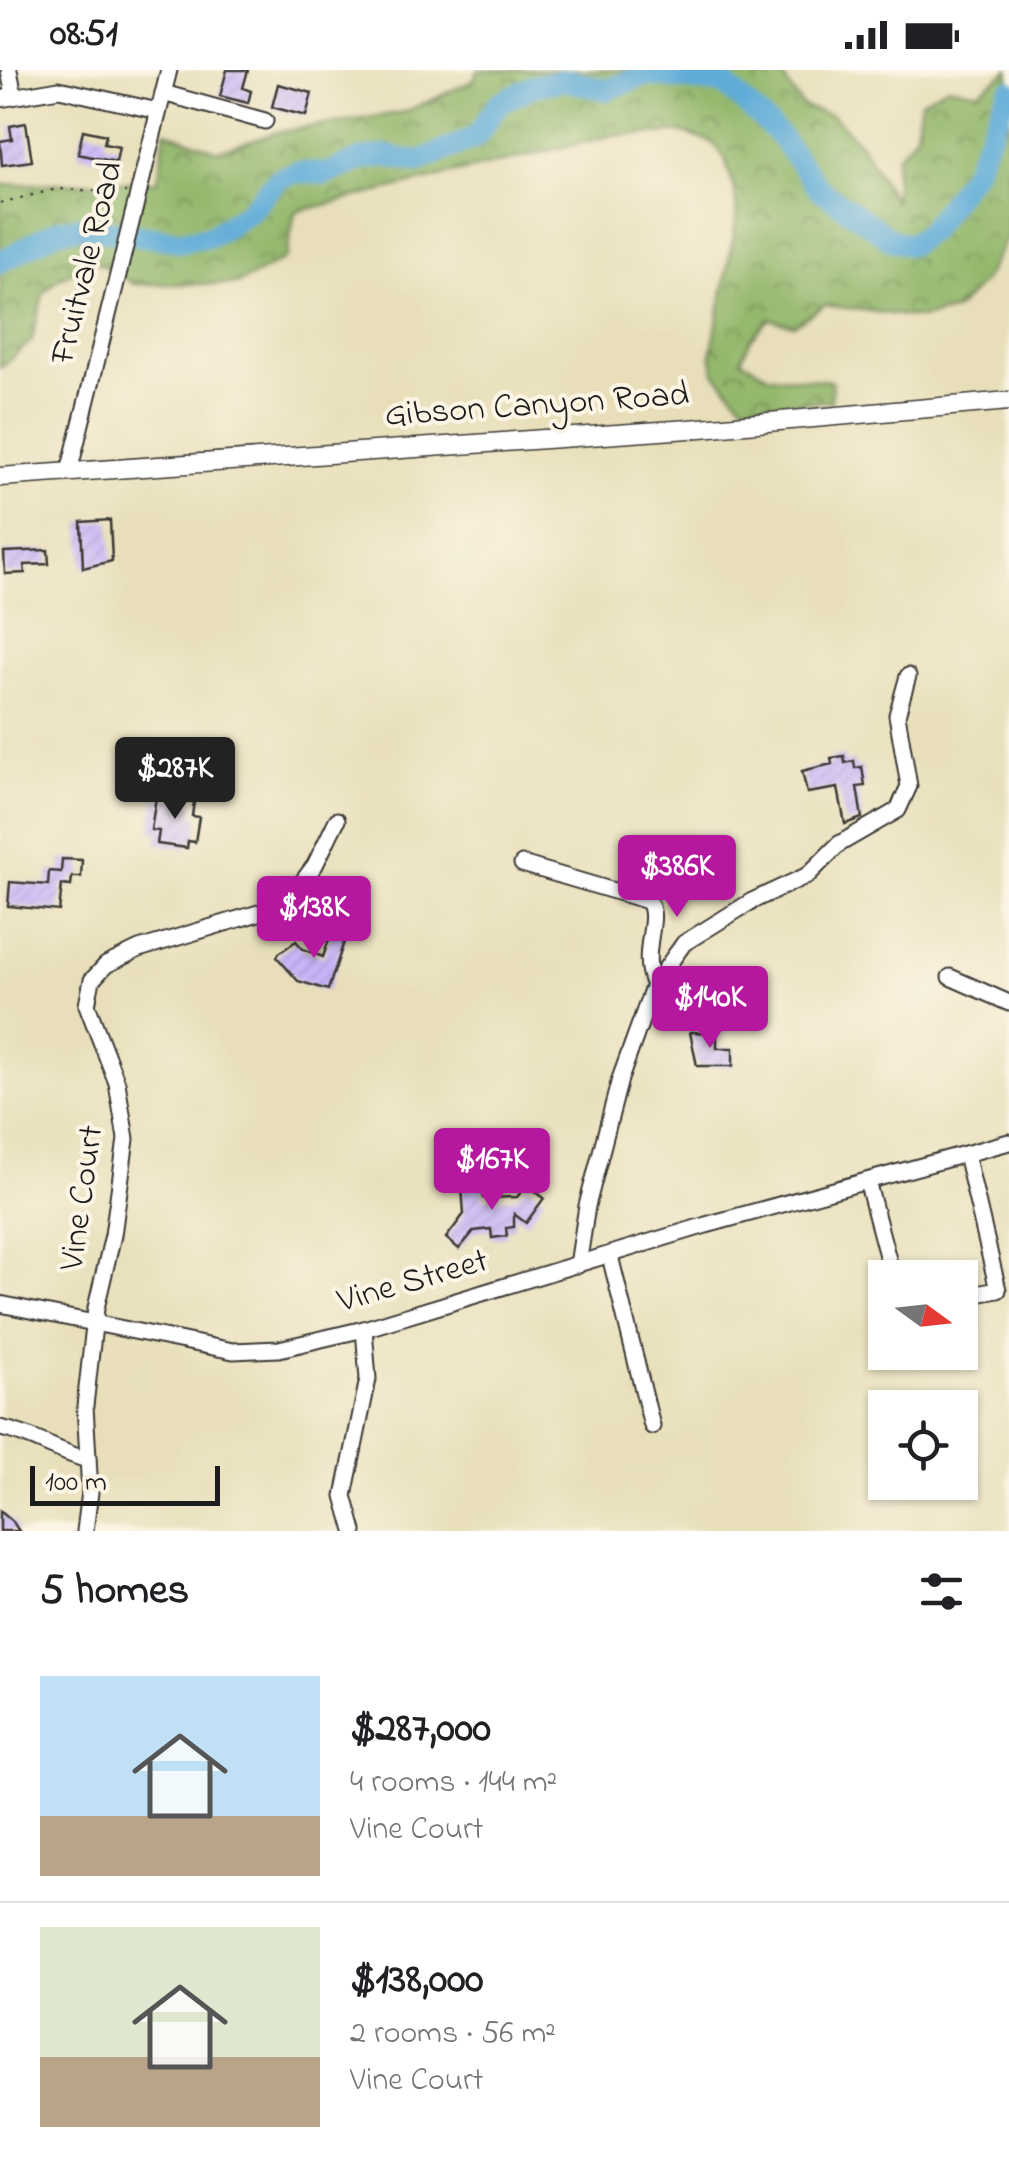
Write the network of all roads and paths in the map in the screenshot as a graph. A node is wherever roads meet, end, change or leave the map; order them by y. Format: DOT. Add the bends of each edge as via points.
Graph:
graph roads {
  1 [pos="8,70"];
  2 [pos="169,70"];
  3 [pos="162,93"];
  4 [pos="7,98"];
  5 [pos="158,110"];
  6 [pos="265,121"];
  7 [pos="135,200"];
  8 [pos="0,203"];
  9 [pos="1009,401"];
  10 [pos="69,472"];
  11 [pos="0,477"];
  12 [pos="908,676"];
  13 [pos="337,820"];
  14 [pos="522,864"];
  15 [pos="950,978"];
  16 [pos="654,985"];
  17 [pos="1009,1003"];
  18 [pos="1009,1142"];
  19 [pos="966,1154"];
  20 [pos="867,1181"];
  21 [pos="610,1256"];
  22 [pos="888,1260"];
  23 [pos="578,1266"];
  24 [pos="978,1294"];
  25 [pos="0,1304"];
  26 [pos="96,1322"];
  27 [pos="364,1329"];
  28 [pos="652,1426"];
  29 [pos="0,1428"];
  30 [pos="88,1460"];
  31 [pos="85,1531"];
  32 [pos="354,1531"];
  1 -- 4 [label="street"];
  2 -- 3 [label="street, Fruitvale Road"];
  3 -- 5 [label="street, Fruitvale Road"];
  3 -- 6 [label="street"];
  4 -- 5 [label="street" via="73,90"];
  5 -- 7 [label="street, Fruitvale Road"];
  7 -- 8 [label="path" via="57,189"];
  7 -- 10 [label="street, Fruitvale Road"];
  9 -- 10 [label="main road, Gibson Canyon Road"];
  10 -- 11 [label="main road, Gibson Canyon Road"];
  12 -- 16 [label="street" via="897,715 909,786 898,810 839,844 808,875 684,942"];
  13 -- 26 [label="street, Vine Court" via="285,905 139,949 92,980 87,1005 118,1083 126,1139"];
  14 -- 16 [label="street" via="648,901 654,917 646,968"];
  15 -- 17 [label="street"];
  16 -- 23 [label="street" via="620,1080"];
  18 -- 19 [label="street, Vine Street"];
  19 -- 20 [label="street, Vine Street"];
  19 -- 24 [label="street" via="998,1290"];
  20 -- 21 [label="street, Vine Street"];
  20 -- 22 [label="street"];
  21 -- 23 [label="street, Vine Street"];
  21 -- 28 [label="street"];
  23 -- 27 [label="street, Vine Street"];
  25 -- 26 [label="street, Vine Street"];
  26 -- 27 [label="street, Vine Street" via="233,1351 279,1349"];
  26 -- 30 [label="street, Vine Court" via="85,1406"];
  27 -- 32 [label="street" via="368,1380 344,1496"];
  29 -- 30 [label="street"];
  30 -- 31 [label="street, Vine Court"];
}
